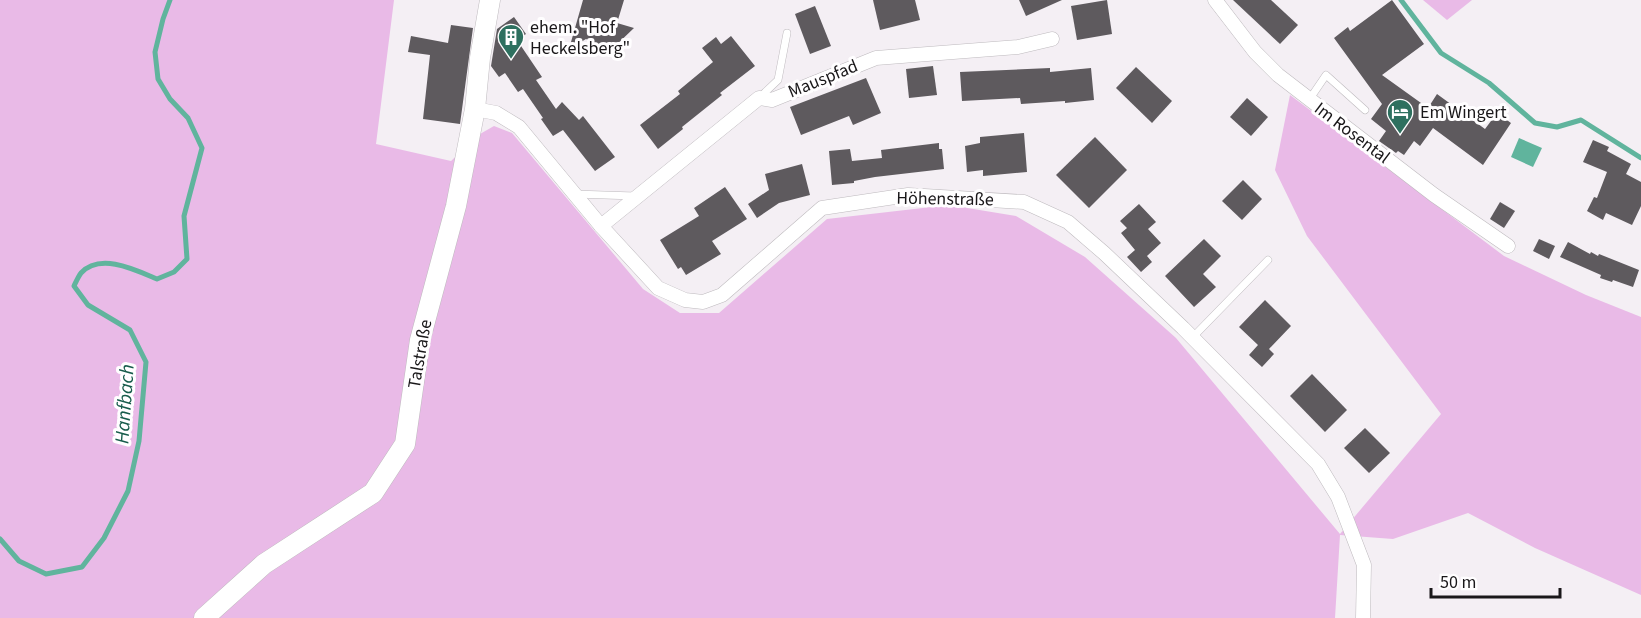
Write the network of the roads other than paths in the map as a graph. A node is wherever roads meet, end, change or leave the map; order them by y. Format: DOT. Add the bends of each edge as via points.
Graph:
graph roads {
  1 [pos="490,0"];
  2 [pos="1215,0"];
  3 [pos="787,33"];
  4 [pos="1052,39"];
  5 [pos="759,98"];
  6 [pos="1309,100"];
  7 [pos="475,109"];
  8 [pos="1365,110"];
  9 [pos="574,194"];
  10 [pos="638,196"];
  11 [pos="601,226"];
  12 [pos="1508,246"];
  13 [pos="1268,260"];
  14 [pos="1192,338"];
  15 [pos="204,618"];
  16 [pos="1362,618"];
  1 -- 7 [label="main road, Talstraße"];
  2 -- 6 [label="street, Im Rosental" via="1261,59"];
  3 -- 5 [label="lane" via="778,80"];
  4 -- 5 [label="street, Mauspfad" via="1018,47 876,57 772,100"];
  5 -- 10 [label="street"];
  6 -- 8 [label="lane" via="1326,75"];
  6 -- 12 [label="street, Im Rosental"];
  7 -- 9 [label="street, Höhenstraße" via="496,113 519,128"];
  7 -- 15 [label="main road, Talstraße" via="456,206 420,340 405,444 373,492 264,564"];
  9 -- 10 [label="lane"];
  9 -- 11 [label="street, Höhenstraße"];
  10 -- 11 [label="street"];
  11 -- 14 [label="street, Höhenstraße" via="658,288 685,300 703,302 722,295 822,208 908,195 1024,202 1068,222"];
  13 -- 14 [label="lane"];
  14 -- 16 [label="street, Höhenstraße" via="1318,464 1338,497 1364,565"];
}
